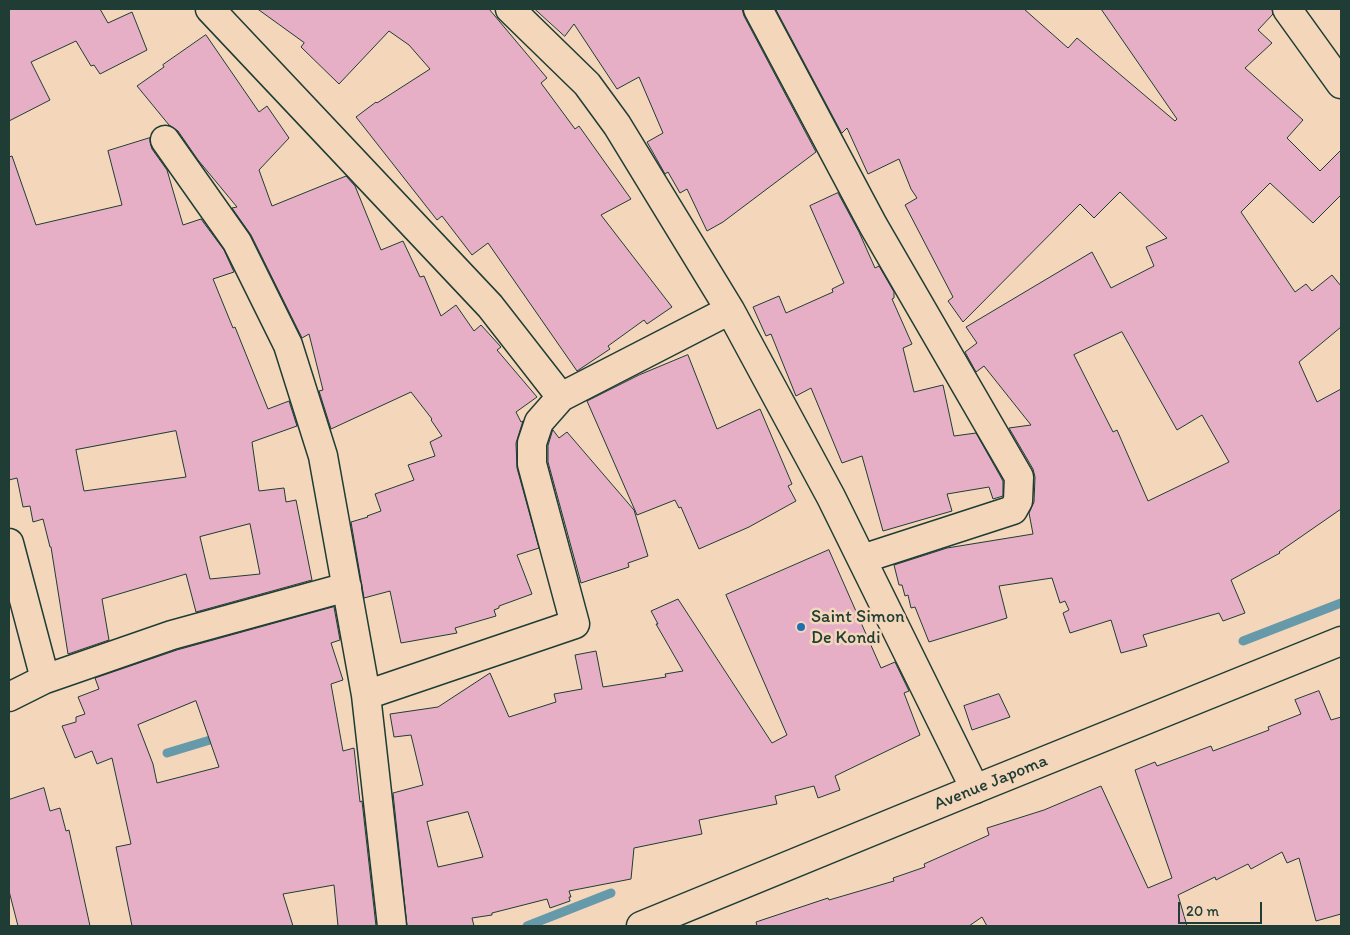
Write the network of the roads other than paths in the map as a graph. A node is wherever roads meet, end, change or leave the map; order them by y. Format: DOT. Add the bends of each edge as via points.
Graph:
graph roads {
  1 [pos="210,9"];
  2 [pos="758,9"];
  3 [pos="1287,9"];
  4 [pos="512,10"];
  5 [pos="1341,84"];
  6 [pos="165,140"];
  7 [pos="730,310"];
  8 [pos="561,397"];
  9 [pos="9,543"];
  10 [pos="862,559"];
  11 [pos="347,587"];
  12 [pos="1341,641"];
  13 [pos="45,679"];
  14 [pos="366,696"];
  15 [pos="9,697"];
  16 [pos="975,789"];
  17 [pos="392,926"];
  18 [pos="641,926"];
  1 -- 8 [label="street" via="490,306"];
  2 -- 10 [label="street" via="873,225 1019,477 1018,500 1013,510"];
  3 -- 5 [label="street"];
  4 -- 7 [label="street" via="587,84 617,124"];
  6 -- 11 [label="street" via="237,242 288,345 323,456"];
  7 -- 8 [label="street"];
  7 -- 10 [label="street"];
  8 -- 14 [label="street" via="539,422 532,443 532,464 575,624"];
  9 -- 13 [label="street"];
  10 -- 16 [label="street"];
  11 -- 13 [label="street" via="172,635"];
  11 -- 14 [label="street"];
  12 -- 16 [label="street, Avenue Japoma"];
  13 -- 15 [label="street"];
  14 -- 17 [label="street"];
  16 -- 18 [label="street, Avenue Japoma"];
}
